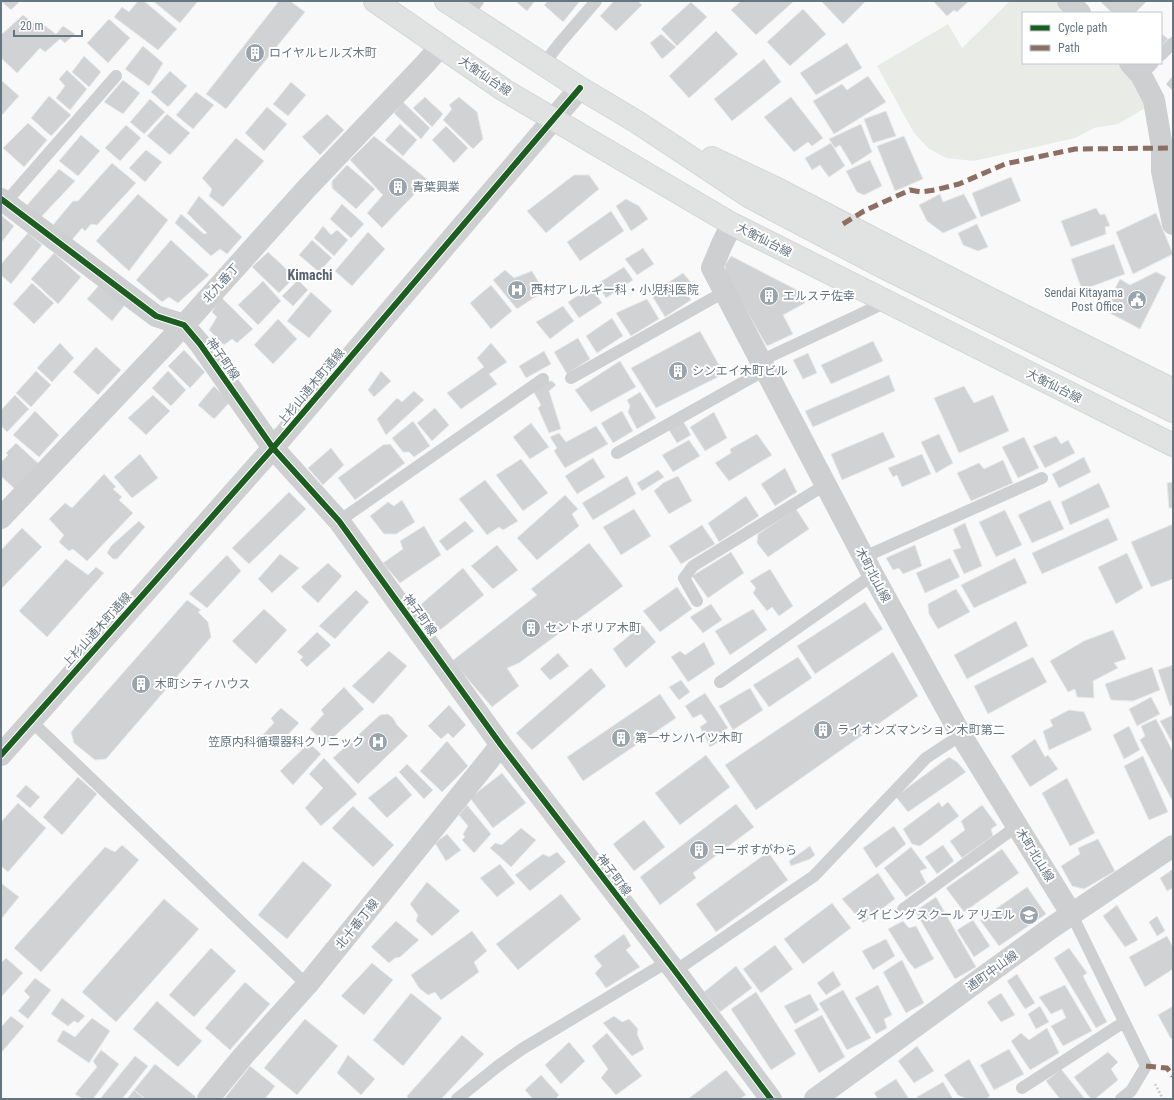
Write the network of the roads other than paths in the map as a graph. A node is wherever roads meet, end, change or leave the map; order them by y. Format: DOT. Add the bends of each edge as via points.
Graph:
graph roads {
  1 [pos="375,1"];
  2 [pos="446,1"];
  3 [pos="596,1"];
  4 [pos="472,8"];
  5 [pos="1173,43"];
  6 [pos="440,47"];
  7 [pos="1162,54"];
  8 [pos="543,65"];
  9 [pos="1141,67"];
  10 [pos="116,76"];
  11 [pos="580,88"];
  12 [pos="553,120"];
  13 [pos="637,122"];
  14 [pos="3,201"];
  15 [pos="732,224"];
  16 [pos="1173,224"];
  17 [pos="724,292"];
  18 [pos="886,302"];
  19 [pos="184,325"];
  20 [pos="763,366"];
  21 [pos="571,378"];
  22 [pos="543,379"];
  23 [pos="1173,390"];
  24 [pos="1173,411"];
  25 [pos="1173,445"];
  26 [pos="273,448"];
  27 [pos="617,453"];
  28 [pos="1042,478"];
  29 [pos="825,485"];
  30 [pos="1,518"];
  31 [pos="338,521"];
  32 [pos="868,566"];
  33 [pos="696,601"];
  34 [pos="720,682"];
  35 [pos="31,721"];
  36 [pos="961,735"];
  37 [pos="501,746"];
  38 [pos="1,755"];
  39 [pos="1017,826"];
  40 [pos="1173,846"];
  41 [pos="903,909"];
  42 [pos="1072,915"];
  43 [pos="671,966"];
  44 [pos="307,985"];
  45 [pos="1124,1022"];
  46 [pos="1022,1088"];
  47 [pos="208,1099"];
  48 [pos="457,1099"];
  49 [pos="771,1099"];
  50 [pos="815,1099"];
  51 [pos="1121,1099"];
  1 -- 6 [label="main road, 大衡仙台線"];
  2 -- 4 [label="main road"];
  3 -- 8 [label="lane"];
  4 -- 8 [label="main road"];
  5 -- 7 [label="lane"];
  6 -- 12 [label="main road, 大衡仙台線"];
  6 -- 19 [label="street, 北九番丁" via="307,188"];
  8 -- 11 [label="main road"];
  9 -- 16 [label="street" via="1154,100 1162,147 1162,171"];
  10 -- 14 [label="lane"];
  11 -- 12 [label="street, 上杉山通木町通線"];
  11 -- 13 [label="main road"];
  12 -- 15 [label="main road, 大衡仙台線"];
  12 -- 26 [label="street, 上杉山通木町通線"];
  13 -- 23 [label="main road" via="773,187"];
  13 -- 24 [label="main road" via="750,197 881,266"];
  14 -- 19 [label="street" via="156,316"];
  15 -- 17 [label="street, 木町北山線" via="712,268"];
  15 -- 18 [label="main road, 大衡仙台線"];
  17 -- 20 [label="street, 木町北山線"];
  17 -- 21 [label="lane"];
  18 -- 20 [label="lane"];
  18 -- 25 [label="main road, 大衡仙台線"];
  19 -- 26 [label="street, 神子町線"];
  19 -- 30 [label="street, 北九番丁"];
  20 -- 27 [label="lane"];
  20 -- 29 [label="street, 木町北山線"];
  22 -- 31 [label="lane"];
  26 -- 31 [label="street, 神子町線"];
  26 -- 35 [label="street, 上杉山通木町通線"];
  28 -- 32 [label="lane"];
  29 -- 32 [label="street, 木町北山線"];
  29 -- 33 [label="lane" via="693,566 684,578"];
  31 -- 37 [label="street, 神子町線"];
  32 -- 34 [label="lane"];
  32 -- 36 [label="street, 木町北山線"];
  35 -- 38 [label="street, 上杉山通木町通線"];
  35 -- 44 [label="lane"];
  36 -- 39 [label="street, 木町北山線"];
  36 -- 43 [label="lane" via="926,758 814,876"];
  37 -- 43 [label="street, 神子町線"];
  37 -- 44 [label="street, 北十番丁線"];
  39 -- 41 [label="lane"];
  39 -- 42 [label="street, 木町北山線"];
  40 -- 42 [label="street, 通町中山線"];
  42 -- 45 [label="lane"];
  42 -- 50 [label="street, 通町中山線"];
  43 -- 48 [label="lane" via="522,1049"];
  43 -- 49 [label="street, 神子町線"];
  44 -- 47 [label="street, 北十番丁線"];
  45 -- 46 [label="lane"];
  45 -- 51 [label="lane" via="1146,1066 1131,1091"];
}
